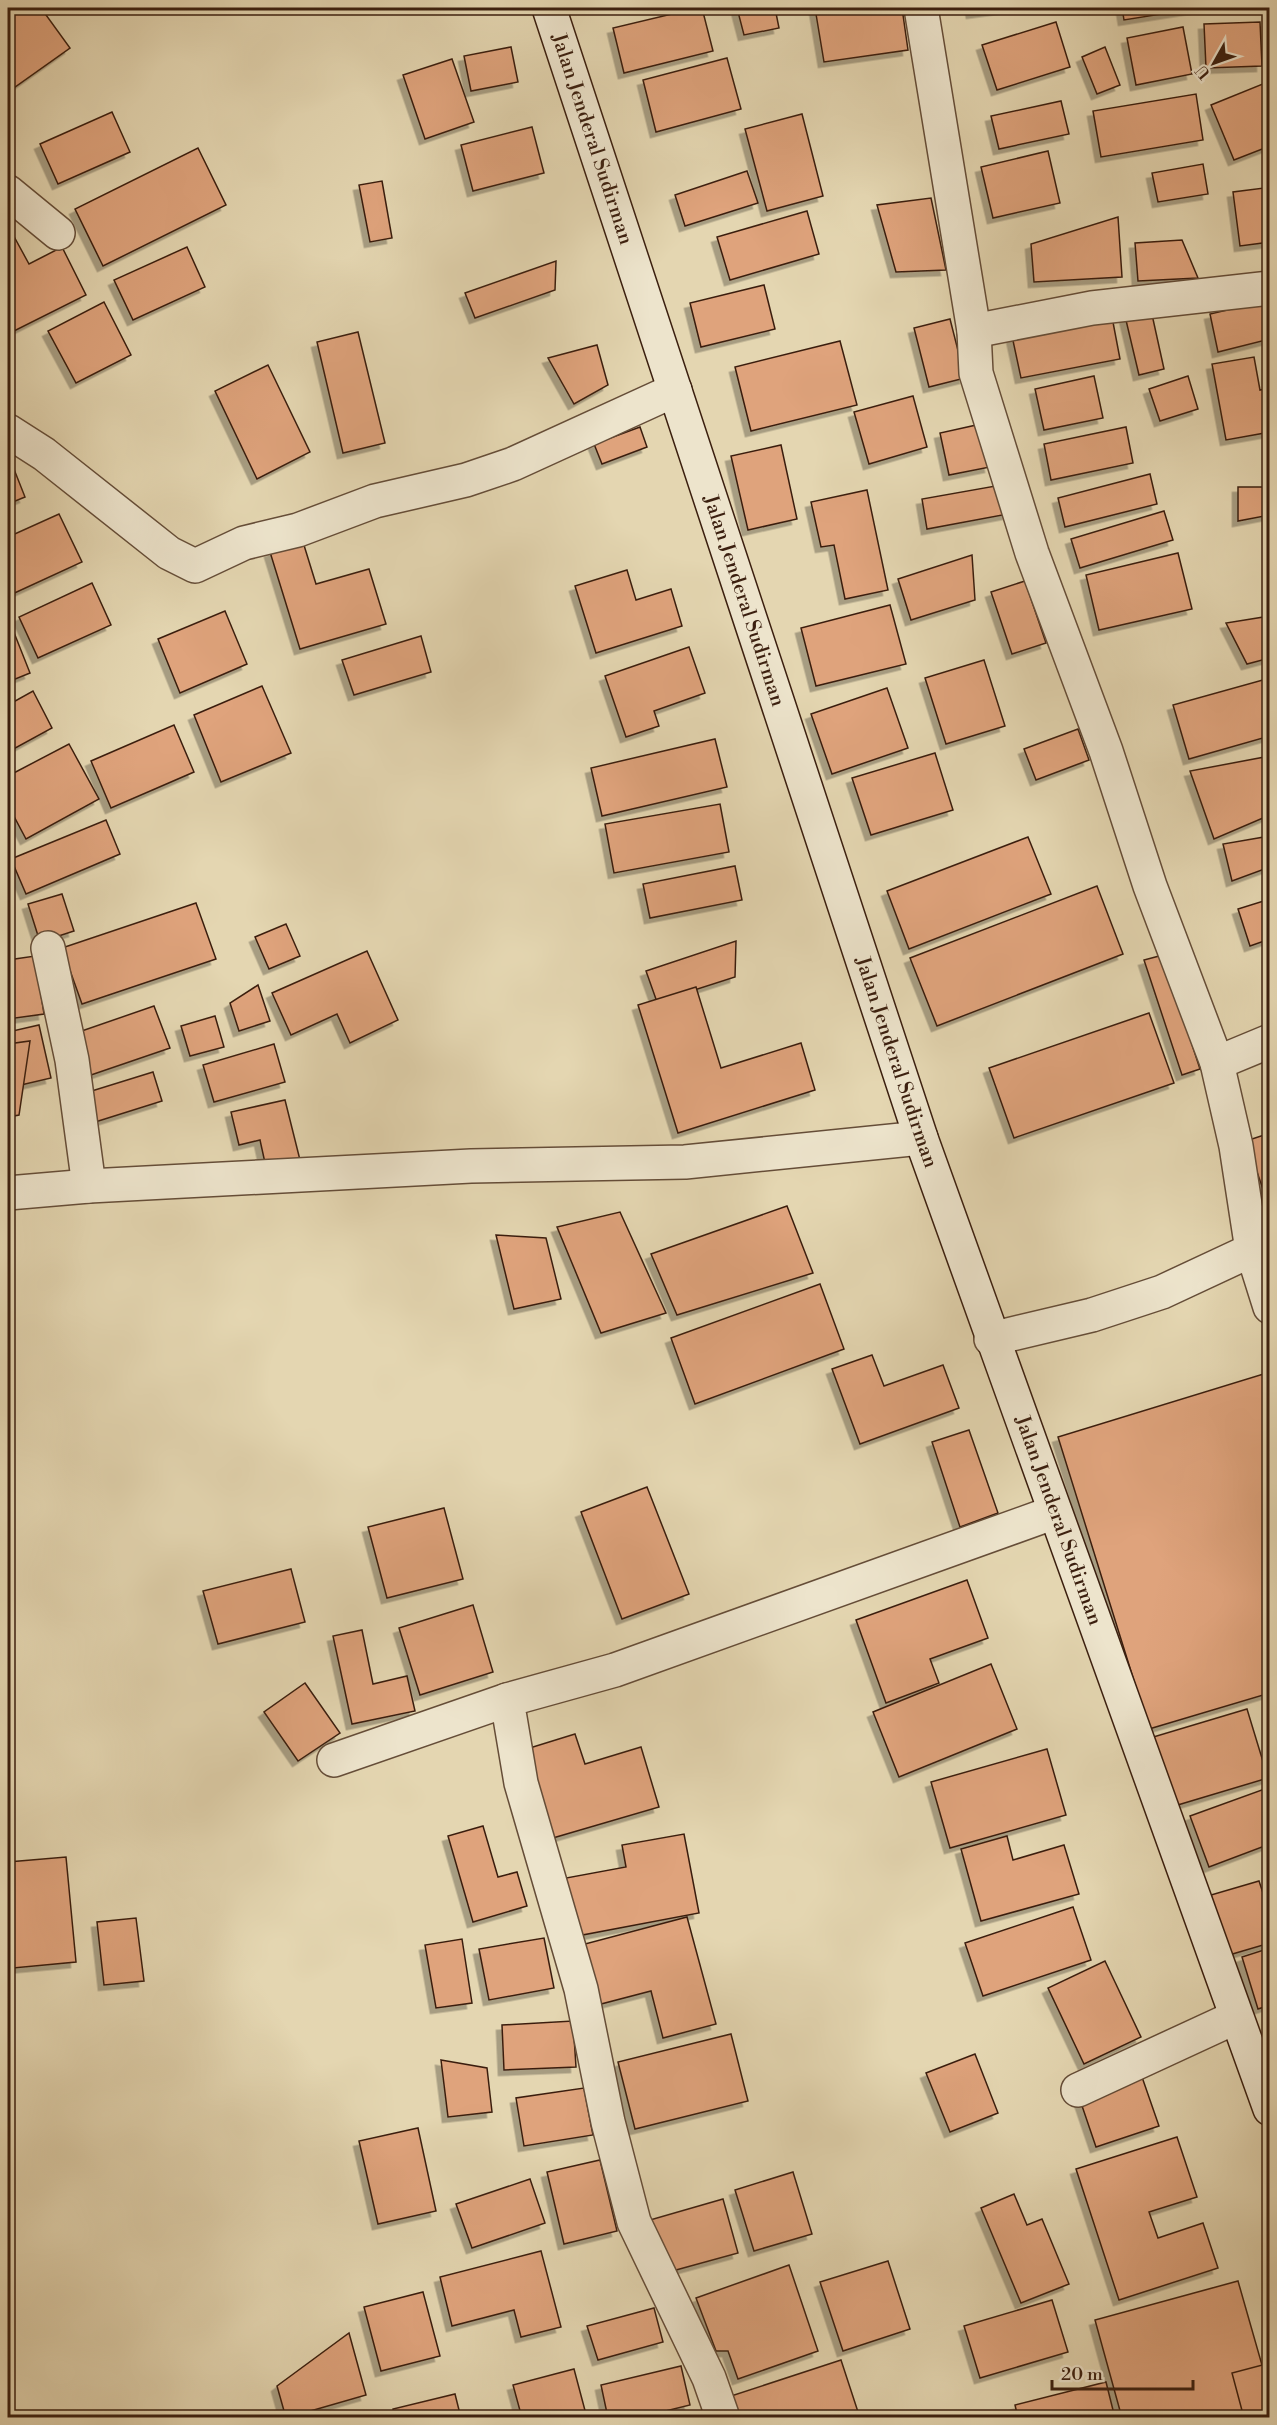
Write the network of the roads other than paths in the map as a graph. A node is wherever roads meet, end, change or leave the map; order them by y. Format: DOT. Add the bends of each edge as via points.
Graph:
graph roads {
  1 [pos="549,8"];
  2 [pos="921,8"];
  3 [pos="8,192"];
  4 [pos="58,233"];
  5 [pos="1269,288"];
  6 [pos="974,331"];
  7 [pos="675,390"];
  8 [pos="8,430"];
  9 [pos="48,948"];
  10 [pos="1269,1041"];
  11 [pos="1217,1063"];
  12 [pos="921,1138"];
  13 [pos="89,1186"];
  14 [pos="8,1193"];
  15 [pos="1252,1250"];
  16 [pos="1269,1307"];
  17 [pos="991,1339"];
  18 [pos="1055,1512"];
  19 [pos="507,1700"];
  20 [pos="334,1760"];
  21 [pos="1236,2017"];
  22 [pos="1078,2090"];
  23 [pos="1269,2109"];
  24 [pos="723,2418"];
  1 -- 7 [label="street, Jalan Jenderal Sudirman"];
  2 -- 6 [label="street"];
  3 -- 4 [label="street"];
  5 -- 6 [label="street" via="1092,308"];
  6 -- 11 [label="street" via="976,373 1032,553"];
  7 -- 8 [label="street" via="513,465 375,501 298,530 244,543 207,561 169,553"];
  7 -- 12 [label="street, Jalan Jenderal Sudirman"];
  9 -- 13 [label="street" via="72,1060"];
  10 -- 11 [label="street"];
  11 -- 15 [label="street" via="1236,1146"];
  12 -- 13 [label="street" via="685,1162 471,1166"];
  12 -- 17 [label="street, Jalan Jenderal Sudirman"];
  13 -- 14 [label="street"];
  15 -- 16 [label="street"];
  15 -- 17 [label="street" via="1162,1292 1092,1315"];
  17 -- 18 [label="street, Jalan Jenderal Sudirman"];
  18 -- 19 [label="street" via="615,1670"];
  18 -- 21 [label="street, Jalan Jenderal Sudirman"];
  19 -- 20 [label="street"];
  19 -- 24 [label="street" via="521,1783 581,1989 608,2122 634,2222 709,2378"];
  21 -- 22 [label="street"];
  21 -- 23 [label="street, Jalan Jenderal Sudirman"];
}
